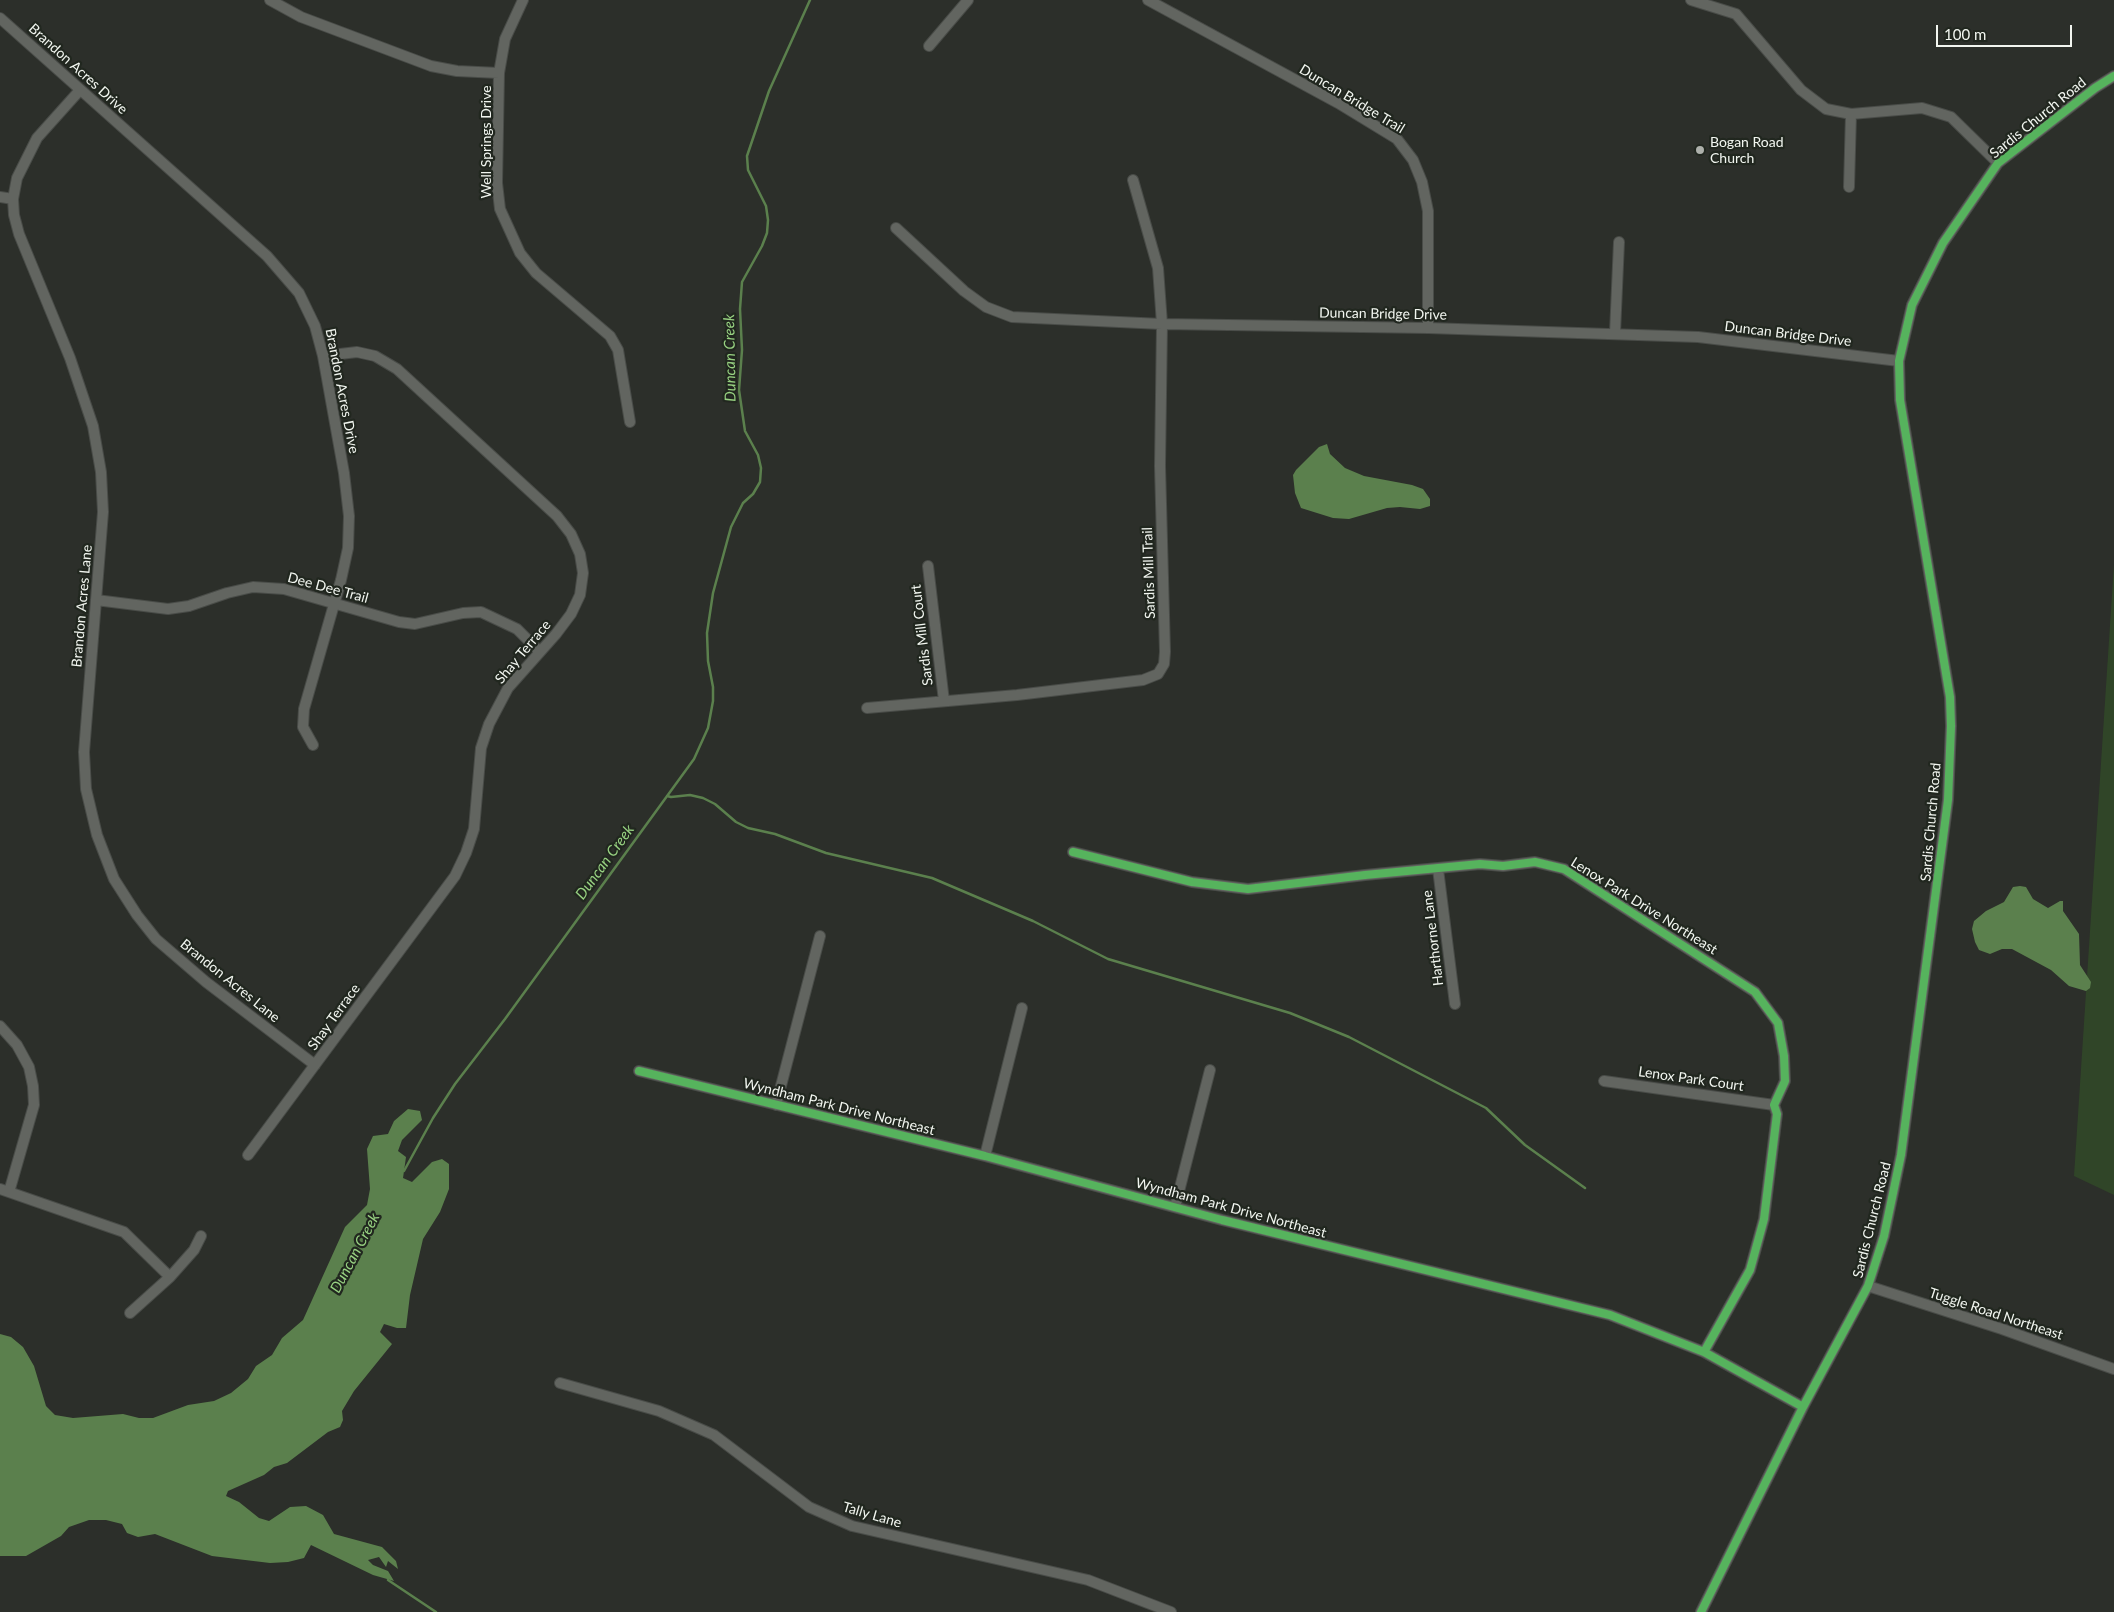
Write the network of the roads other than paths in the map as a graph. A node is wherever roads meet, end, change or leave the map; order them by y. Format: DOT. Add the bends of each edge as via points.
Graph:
graph roads {
  1 [pos="270,0"];
  2 [pos="523,0"];
  3 [pos="968,0"];
  4 [pos="1148,0"];
  5 [pos="1691,0"];
  6 [pos="0,18"];
  7 [pos="929,46"];
  8 [pos="499,73"];
  9 [pos="2114,76"];
  10 [pos="80,90"];
  11 [pos="1851,114"];
  12 [pos="1998,163"];
  13 [pos="1133,180"];
  14 [pos="1850,186"];
  15 [pos="0,198"];
  16 [pos="14,199"];
  17 [pos="896,228"];
  18 [pos="1619,242"];
  19 [pos="1162,324"];
  20 [pos="1428,328"];
  21 [pos="1615,333"];
  22 [pos="323,356"];
  23 [pos="1899,362"];
  24 [pos="630,422"];
  25 [pos="928,566"];
  26 [pos="96,600"];
  27 [pos="336,602"];
  28 [pos="540,652"];
  29 [pos="944,701"];
  30 [pos="867,708"];
  31 [pos="313,745"];
  32 [pos="1073,852"];
  33 [pos="1438,869"];
  34 [pos="820,936"];
  35 [pos="1455,1004"];
  36 [pos="1022,1008"];
  37 [pos="0,1026"];
  38 [pos="315,1065"];
  39 [pos="1210,1070"];
  40 [pos="639,1071"];
  41 [pos="1604,1081"];
  42 [pos="776,1105"];
  43 [pos="1774,1105"];
  44 [pos="248,1155"];
  45 [pos="984,1156"];
  46 [pos="5,1191"];
  47 [pos="1174,1207"];
  48 [pos="201,1236"];
  49 [pos="170,1277"];
  50 [pos="1868,1286"];
  51 [pos="130,1313"];
  52 [pos="1704,1352"];
  53 [pos="2114,1369"];
  54 [pos="560,1384"];
  55 [pos="1803,1407"];
  56 [pos="1171,1612"];
  57 [pos="1701,1612"];
  1 -- 8 [label="street" via="301,16 431,66"];
  2 -- 8 [label="street, Well Springs Drive" via="505,39"];
  3 -- 7 [label="street"];
  4 -- 20 [label="street, Duncan Bridge Trail" via="1338,103 1397,139 1413,160 1428,211"];
  5 -- 11 [label="street" via="1736,14 1801,90 1826,110"];
  6 -- 10 [label="street, Brandon Acres Drive"];
  8 -- 24 [label="street, Well Springs Drive" via="497,183 500,209 520,254 536,273 610,336 618,350"];
  9 -- 12 [label="street, Sardis Church Road"];
  10 -- 16 [label="street, Brandon Acres Lane" via="37,138 17,178"];
  10 -- 22 [label="street, Brandon Acres Drive" via="267,256 299,293 315,326"];
  11 -- 12 [label="street" via="1922,108 1951,117"];
  11 -- 14 [label="street"];
  12 -- 23 [label="street, Sardis Church Road" via="1943,243 1912,305"];
  13 -- 19 [label="street, Sardis Mill Trail" via="1158,268"];
  15 -- 16 [label="street"];
  16 -- 26 [label="street, Brandon Acres Lane" via="19,234 70,358 93,426 101,472 103,512"];
  17 -- 19 [label="street, Duncan Bridge Drive" via="964,291 986,307 1012,317"];
  18 -- 21 [label="street"];
  19 -- 20 [label="street, Duncan Bridge Drive"];
  19 -- 29 [label="street, Sardis Mill Trail" via="1160,466 1164,664 1158,674 1143,680"];
  20 -- 21 [label="street, Duncan Bridge Drive"];
  21 -- 23 [label="street, Duncan Bridge Drive" via="1698,337"];
  22 -- 27 [label="street, Brandon Acres Drive" via="349,516 348,548"];
  22 -- 28 [label="street, Shay Terrace" via="357,352 375,356 397,369 557,516 571,534 580,554 583,573 580,595 571,614"];
  23 -- 50 [label="street, Sardis Church Road" via="1900,400 1950,698 1950,741 1948,800 1901,1155 1884,1236"];
  25 -- 29 [label="street, Sardis Mill Court"];
  26 -- 27 [label="street, Dee Dee Trail" via="168,609 254,587 284,589"];
  26 -- 38 [label="street, Brandon Acres Lane" via="84,752 86,789 97,835 114,879 136,915 156,939 206,982"];
  27 -- 28 [label="street, Dee Dee Trail" via="415,624 481,612 517,629"];
  27 -- 31 [label="street, Brandon Acres Drive" via="304,710 303,727"];
  28 -- 38 [label="street, Shay Terrace" via="508,688 489,724 481,748 474,829 455,876"];
  29 -- 30 [label="street, Sardis Mill Trail"];
  32 -- 33 [label="street, Lenox Park Drive Northeast" via="1192,882 1248,889"];
  33 -- 35 [label="street, Harthorne Lane"];
  33 -- 43 [label="street, Lenox Park Drive Northeast" via="1535,862 1564,869 1755,992 1778,1022 1784,1056 1785,1081"];
  34 -- 42 [label="street"];
  36 -- 45 [label="street"];
  37 -- 46 [label="street" via="17,1045 29,1066 34,1105"];
  38 -- 44 [label="street, Shay Terrace"];
  39 -- 47 [label="street"];
  40 -- 42 [label="street, Wyndham Park Drive Northeast"];
  41 -- 43 [label="street, Lenox Park Court"];
  42 -- 45 [label="street, Wyndham Park Drive Northeast"];
  43 -- 52 [label="street, Lenox Park Drive Northeast" via="1777,1114 1764,1219 1750,1270"];
  45 -- 47 [label="street, Wyndham Park Drive Northeast"];
  46 -- 49 [label="street" via="124,1232"];
  47 -- 52 [label="street, Wyndham Park Drive Northeast" via="1610,1315"];
  48 -- 49 [label="street" via="194,1250"];
  49 -- 51 [label="street"];
  50 -- 53 [label="street, Tuggle Road Northeast"];
  50 -- 55 [label="street, Sardis Church Road"];
  52 -- 55 [label="street, Wyndham Park Drive Northeast"];
  54 -- 56 [label="street, Tally Lane" via="659,1412 714,1435 809,1507 852,1526 1088,1580"];
  55 -- 57 [label="street, Sardis Church Road"];
}
